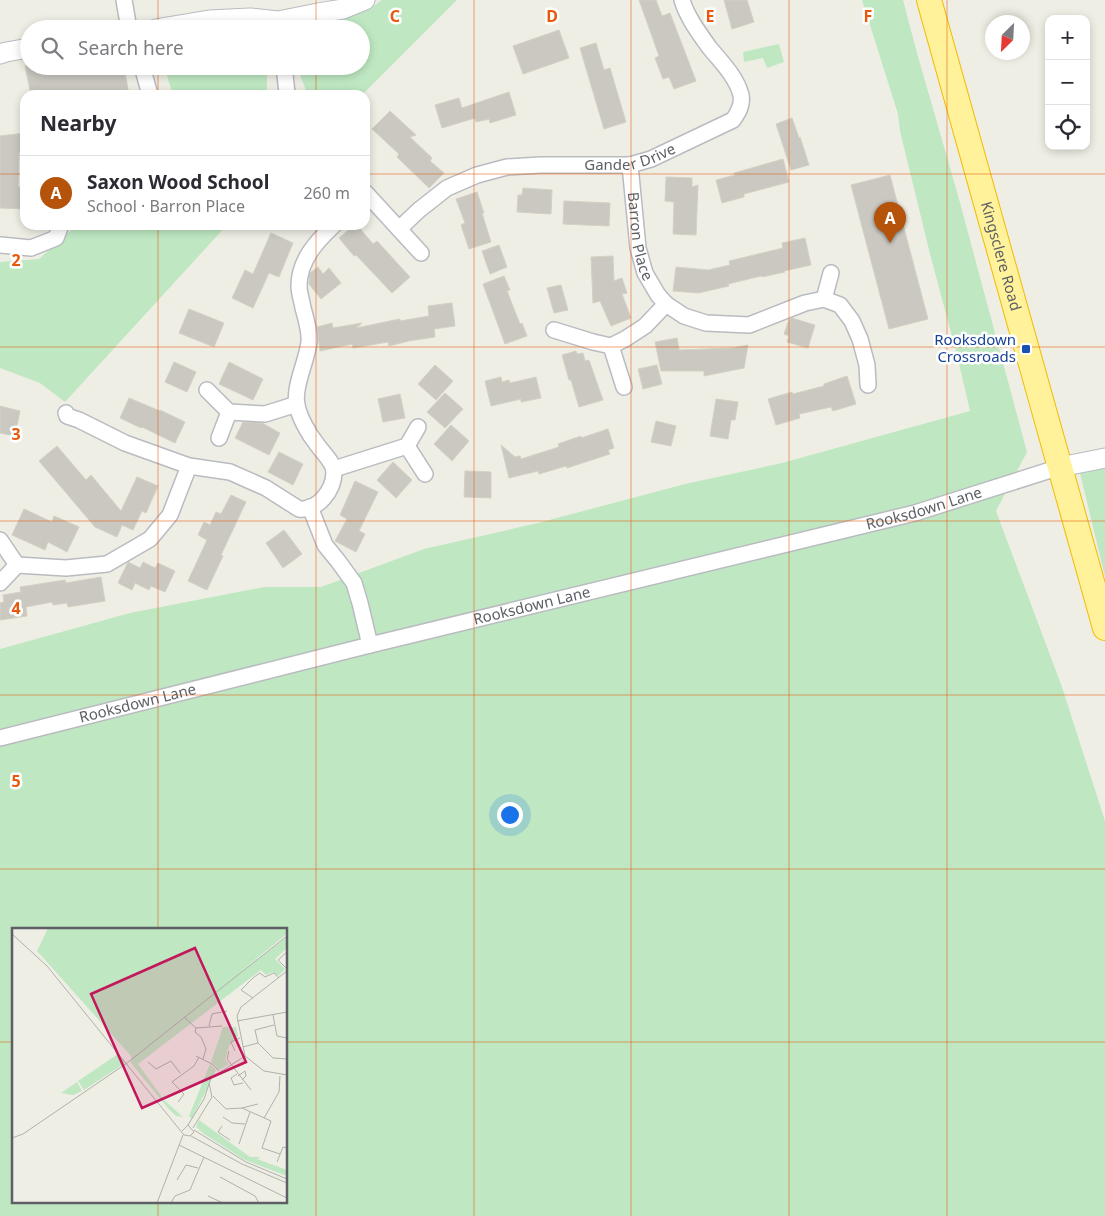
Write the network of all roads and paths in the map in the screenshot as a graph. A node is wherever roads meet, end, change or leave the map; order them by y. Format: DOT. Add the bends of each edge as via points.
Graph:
graph roads {
  1 [pos="124,0"];
  2 [pos="365,0"];
  3 [pos="682,0"];
  4 [pos="929,0"];
  5 [pos="127,20"];
  6 [pos="209,20"];
  7 [pos="258,20"];
  8 [pos="295,20"];
  9 [pos="20,50"];
  10 [pos="0,54"];
  11 [pos="144,75"];
  12 [pos="285,75"];
  13 [pos="149,90"];
  14 [pos="287,90"];
  15 [pos="630,164"];
  16 [pos="370,199"];
  17 [pos="399,229"];
  18 [pos="59,230"];
  19 [pos="329,230"];
  20 [pos="0,245"];
  21 [pos="420,253"];
  22 [pos="831,273"];
  23 [pos="824,299"];
  24 [pos="666,304"];
  25 [pos="554,330"];
  26 [pos="611,346"];
  27 [pos="868,385"];
  28 [pos="624,387"];
  29 [pos="207,390"];
  30 [pos="296,404"];
  31 [pos="230,412"];
  32 [pos="66,413"];
  33 [pos="418,426"];
  34 [pos="219,438"];
  35 [pos="407,446"];
  36 [pos="1105,458"];
  37 [pos="189,466"];
  38 [pos="1060,467"];
  39 [pos="334,469"];
  40 [pos="425,474"];
  41 [pos="310,507"];
  42 [pos="0,540"];
  43 [pos="17,565"];
  44 [pos="0,583"];
  45 [pos="1105,628"];
  46 [pos="370,645"];
  47 [pos="0,738"];
  1 -- 5 [label="street"];
  2 -- 8 [label="street" via="343,9"];
  3 -- 15 [label="street, Gander Drive" via="709,47 732,75 742,97 740,110 733,120 652,159"];
  4 -- 38 [label="highway, Kingsclere Road"];
  6 -- 7 [label="street"];
  9 -- 10 [label="street"];
  11 -- 13 [label="street"];
  12 -- 14 [label="street"];
  15 -- 17 [label="street, Gander Drive" via="532,165 507,167 477,175 447,188"];
  15 -- 24 [label="street, Barron Place" via="638,248 645,273"];
  16 -- 17 [label="street"];
  17 -- 21 [label="street"];
  18 -- 20 [label="street" via="56,238 31,248"];
  19 -- 30 [label="street" via="306,256 300,272 299,286 309,340"];
  22 -- 23 [label="street"];
  23 -- 24 [label="street, Barron Place" via="749,325 706,323 684,316"];
  23 -- 27 [label="street" via="840,305 852,321 860,339"];
  24 -- 26 [label="street" via="645,326"];
  25 -- 26 [label="street"];
  26 -- 28 [label="street"];
  29 -- 31 [label="street"];
  30 -- 31 [label="street" via="266,414"];
  30 -- 39 [label="street" via="315,442"];
  31 -- 34 [label="street"];
  32 -- 37 [label="street" via="125,443"];
  33 -- 35 [label="street"];
  35 -- 39 [label="street"];
  35 -- 40 [label="street"];
  36 -- 38 [label="street"];
  37 -- 41 [label="street" via="230,472 266,488 299,509"];
  37 -- 43 [label="street" via="170,515 150,539 116,559 107,564 66,568"];
  38 -- 45 [label="highway, Kingsclere Road"];
  38 -- 46 [label="street, Rooksdown Lane" via="916,512"];
  39 -- 41 [label="street" via="333,482 319,504"];
  41 -- 46 [label="street" via="325,545 354,583"];
  42 -- 43 [label="street"];
  43 -- 44 [label="street"];
  46 -- 47 [label="street, Rooksdown Lane"];
}
